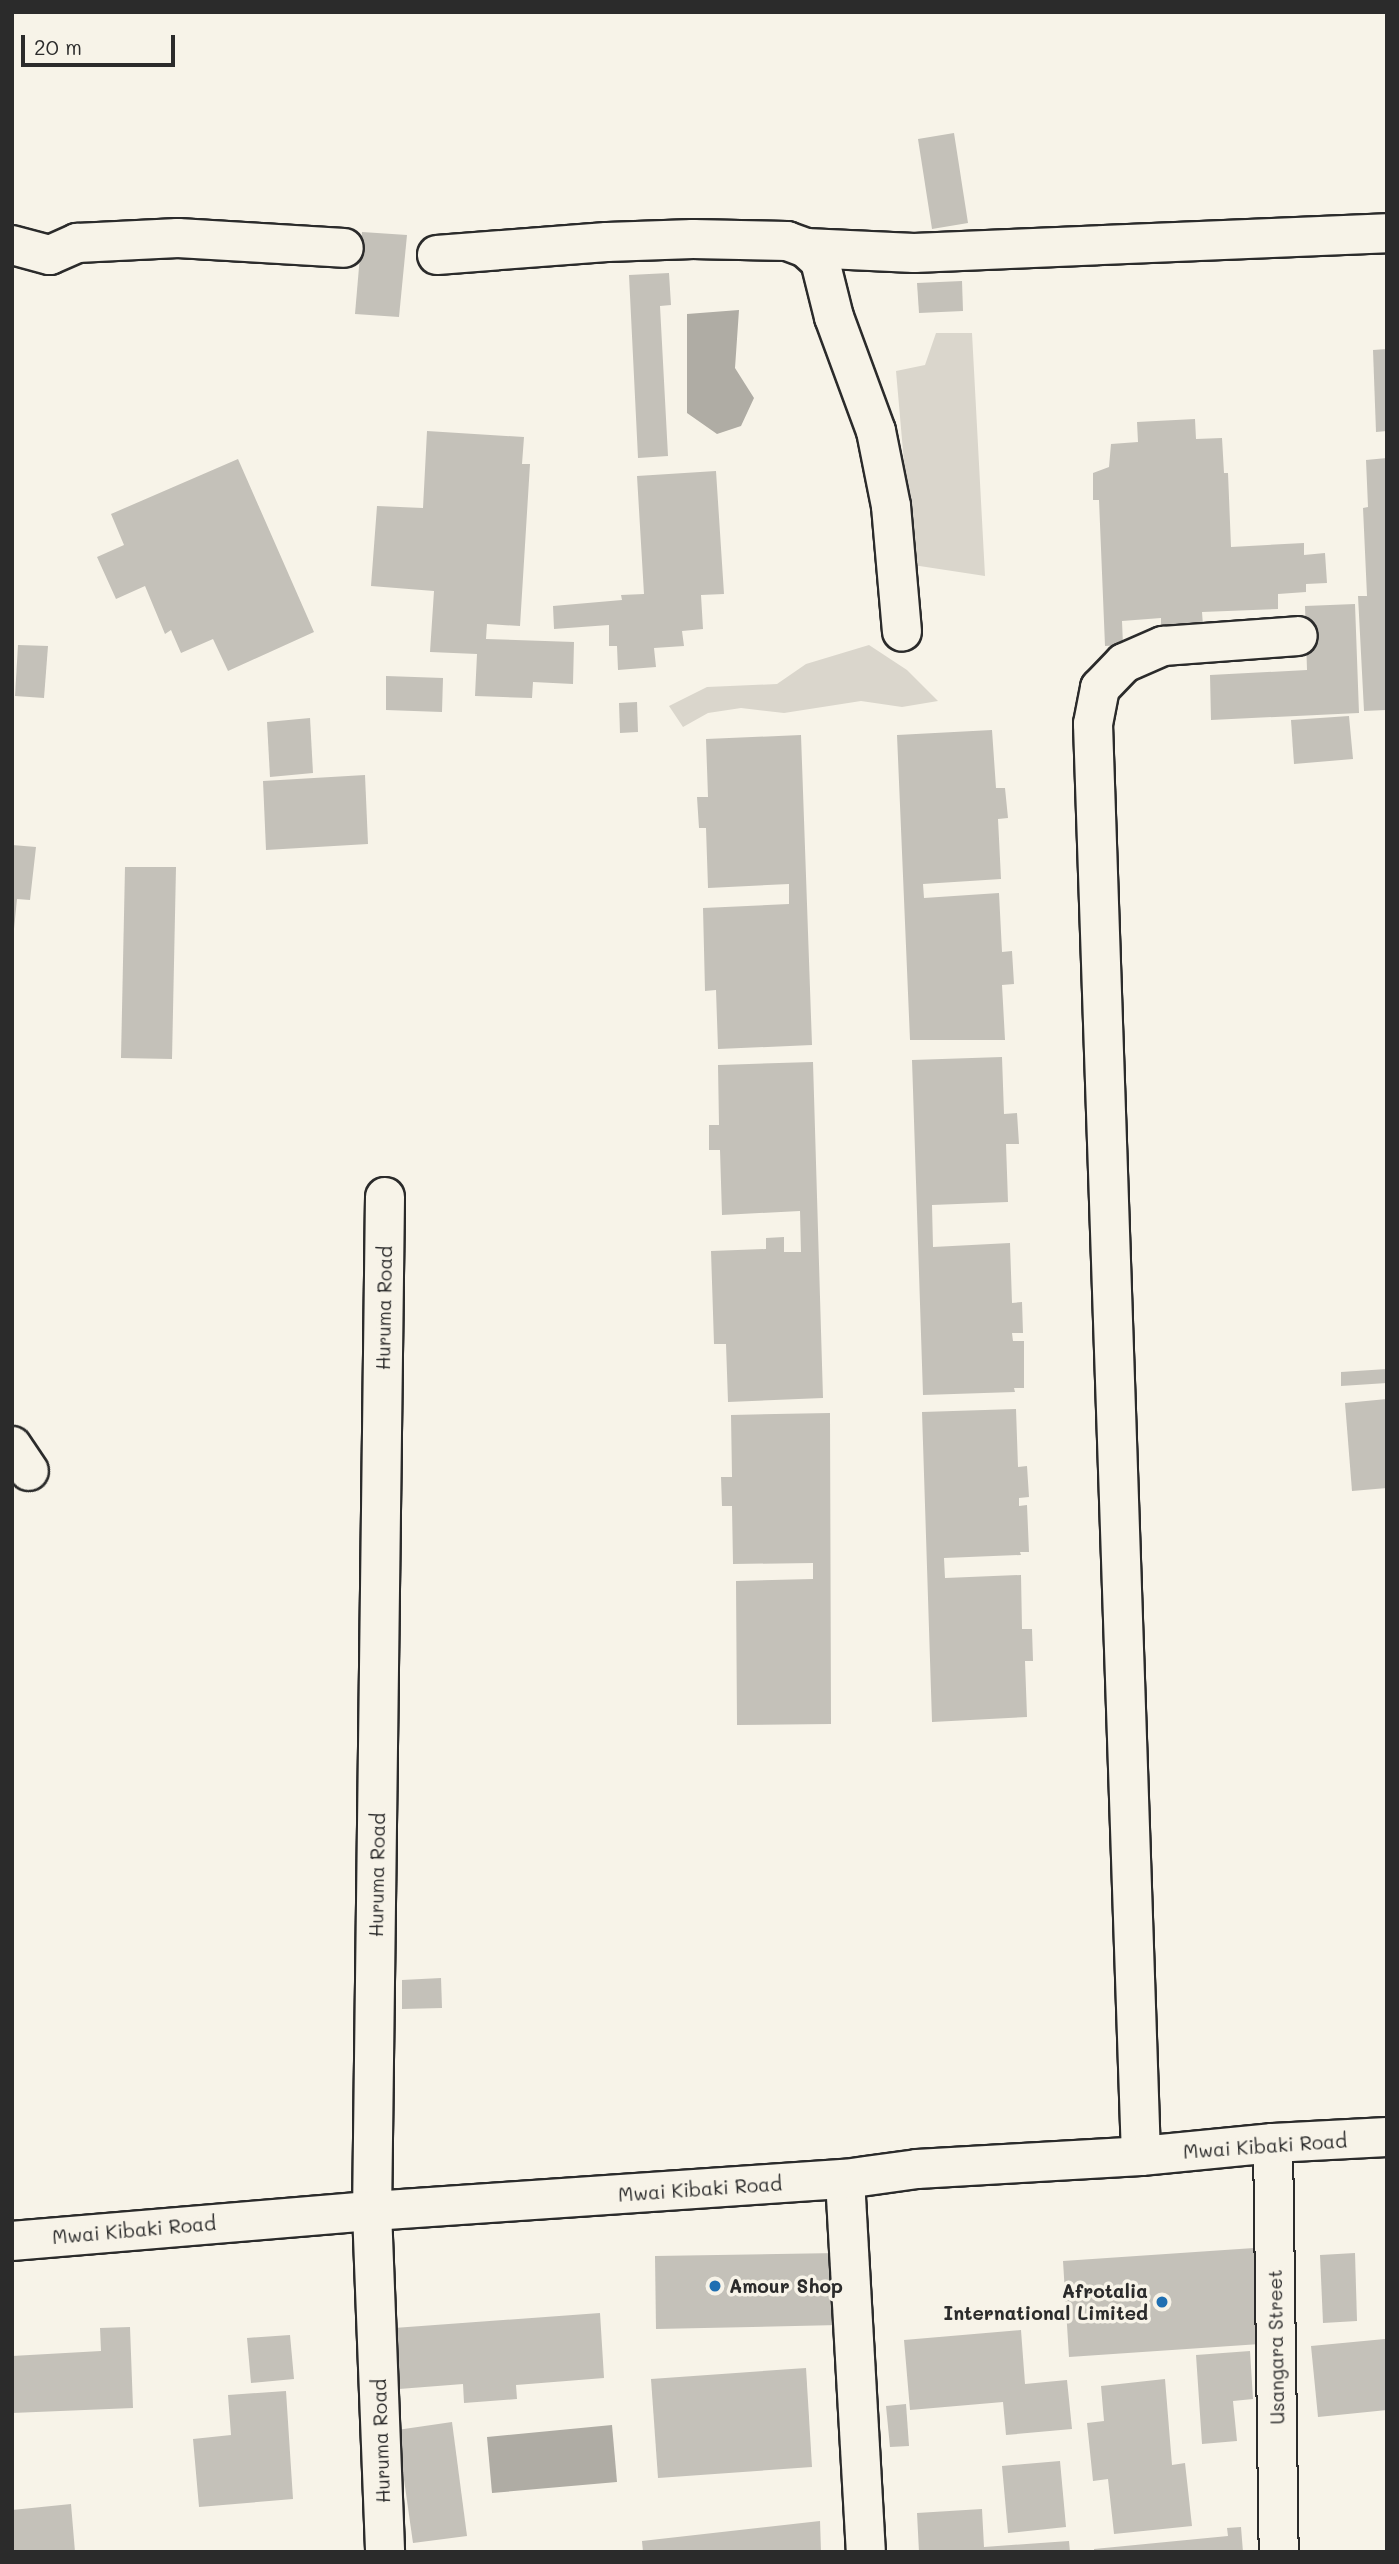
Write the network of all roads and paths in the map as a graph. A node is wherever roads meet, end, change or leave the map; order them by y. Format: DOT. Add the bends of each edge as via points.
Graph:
graph roads {
  1 [pos="1387,233"];
  2 [pos="12,245"];
  3 [pos="344,248"];
  4 [pos="806,248"];
  5 [pos="437,255"];
  6 [pos="902,632"];
  7 [pos="1298,636"];
  8 [pos="385,1197"];
  9 [pos="1387,2137"];
  10 [pos="1273,2143"];
  11 [pos="1141,2156"];
  12 [pos="845,2179"];
  13 [pos="372,2211"];
  14 [pos="12,2241"];
  15 [pos="385,2552"];
  16 [pos="866,2552"];
  17 [pos="1279,2552"];
  1 -- 4 [label="street" via="914,253"];
  2 -- 3 [label="street" via="50,255 77,243 178,238"];
  4 -- 5 [label="street" via="787,241 693,239"];
  4 -- 6 [label="street" via="820,261 834,317 876,430 891,506"];
  7 -- 11 [label="street" via="1163,646 1124,663 1100,688 1093,723"];
  8 -- 13 [label="street, Huruma Road"];
  9 -- 10 [label="street, Mwai Kibaki Road"];
  10 -- 11 [label="street, Mwai Kibaki Road"];
  10 -- 17 [label="street, Usangara Street"];
  11 -- 12 [label="street, Mwai Kibaki Road" via="917,2169"];
  12 -- 13 [label="street, Mwai Kibaki Road"];
  12 -- 16 [label="street"];
  13 -- 14 [label="street, Mwai Kibaki Road"];
  13 -- 15 [label="street, Huruma Road"];
}
